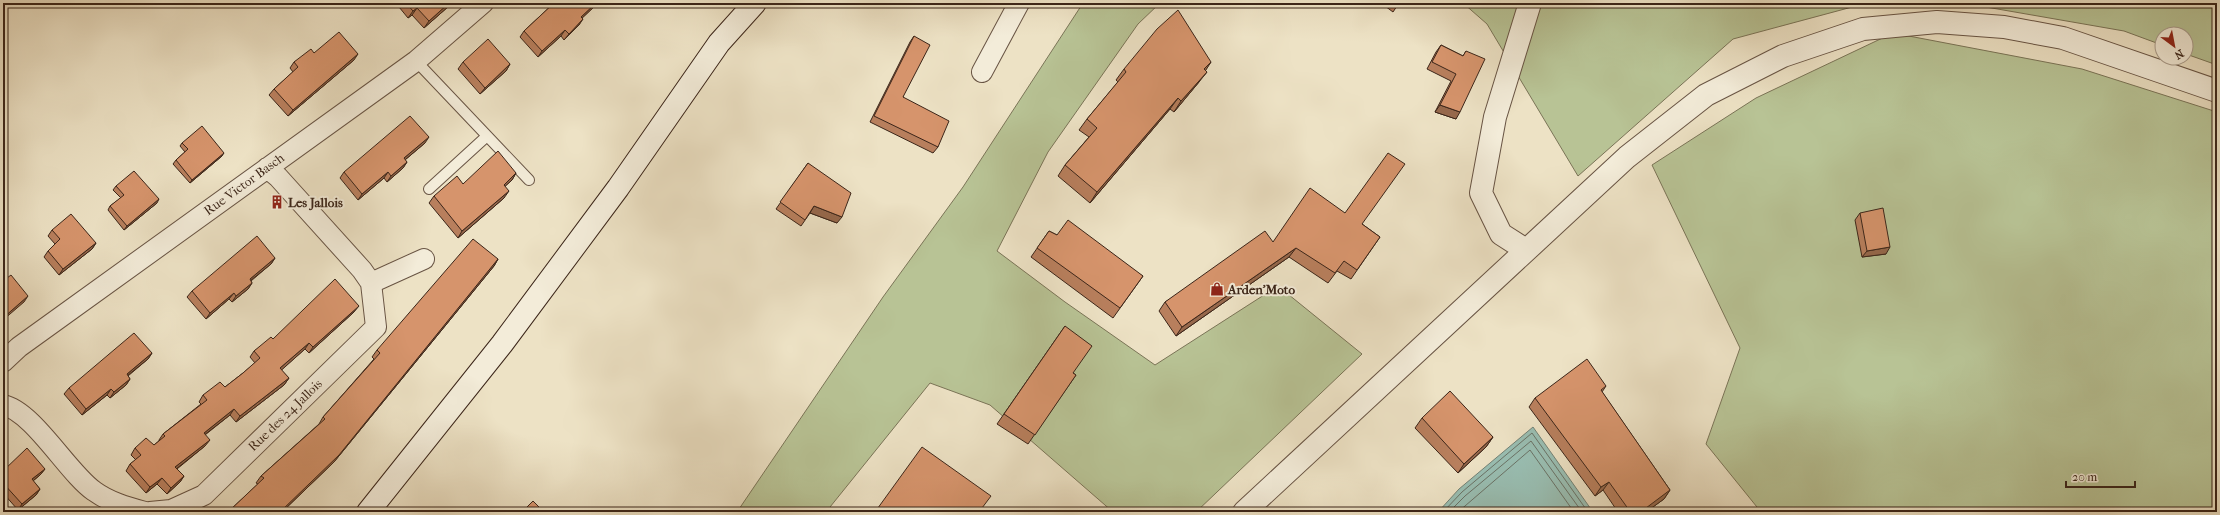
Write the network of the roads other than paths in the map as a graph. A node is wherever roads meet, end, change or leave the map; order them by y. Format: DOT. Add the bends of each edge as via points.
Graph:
graph roads {
  1 [pos="483,3"];
  2 [pos="755,3"];
  3 [pos="1019,3"];
  4 [pos="1530,3"];
  5 [pos="416,61"];
  6 [pos="982,72"];
  7 [pos="2217,91"];
  8 [pos="487,136"];
  9 [pos="266,168"];
  10 [pos="529,180"];
  11 [pos="429,189"];
  12 [pos="1526,250"];
  13 [pos="424,259"];
  14 [pos="371,283"];
  15 [pos="3,362"];
  16 [pos="3,405"];
  17 [pos="145,512"];
  18 [pos="150,512"];
  19 [pos="368,512"];
  20 [pos="1244,512"];
  1 -- 5 [label="street, Rue Victor Basch"];
  2 -- 19 [label="street" via="719,43 618,188 502,344"];
  3 -- 6 [label="street"];
  4 -- 12 [label="street" via="1495,117 1481,192 1501,234"];
  5 -- 8 [label="lane"];
  5 -- 9 [label="street, Rue Victor Basch"];
  7 -- 12 [label="street" via="2063,38 2004,27 1938,22 1863,29 1783,56 1706,95 1627,157"];
  8 -- 10 [label="lane"];
  8 -- 11 [label="lane"];
  9 -- 14 [label="street, Rue des 24 Jallois" via="278,177"];
  9 -- 15 [label="street, Rue Victor Basch" via="19,347"];
  12 -- 20 [label="street"];
  13 -- 14 [label="street"];
  14 -- 18 [label="street, Rue des 24 Jallois" via="376,327 204,495 172,510"];
  16 -- 17 [label="street" via="29,421 93,491 117,504"];
}
